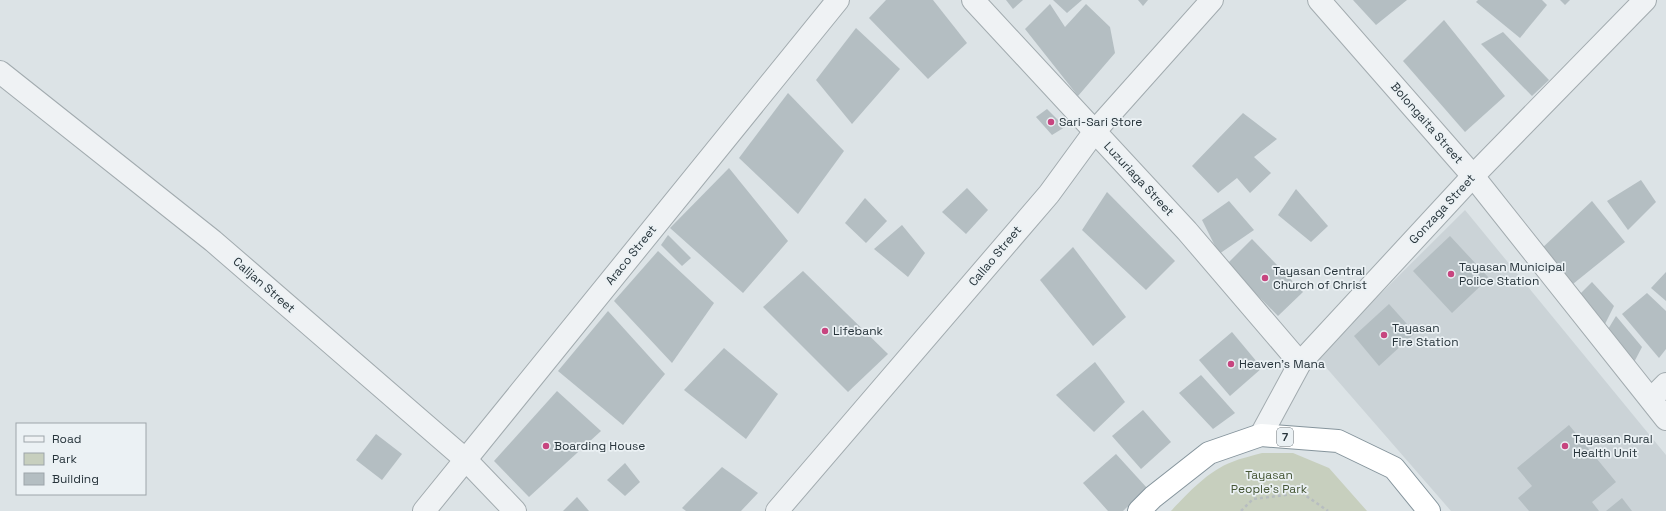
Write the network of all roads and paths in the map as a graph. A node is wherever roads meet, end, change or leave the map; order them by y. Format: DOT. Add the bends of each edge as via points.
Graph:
graph roads {
  1 [pos="838,0"];
  2 [pos="973,0"];
  3 [pos="1212,0"];
  4 [pos="1319,0"];
  5 [pos="1645,0"];
  6 [pos="0,72"];
  7 [pos="1095,131"];
  8 [pos="1473,176"];
  9 [pos="1300,364"];
  10 [pos="1666,384"];
  11 [pos="1651,399"];
  12 [pos="1666,419"];
  13 [pos="1261,435"];
  14 [pos="466,460"];
  15 [pos="424,511"];
  16 [pos="515,511"];
  17 [pos="777,511"];
  18 [pos="1139,511"];
  19 [pos="1240,511"];
  20 [pos="1328,511"];
  21 [pos="1428,511"];
  1 -- 14 [label="street, Araco Street"];
  2 -- 7 [label="street, Luzuriaga Street"];
  3 -- 7 [label="street, Callao Street"];
  4 -- 8 [label="street, Bolongaita Street"];
  5 -- 8 [label="street, Gonzaga Street"];
  6 -- 14 [label="street, Calijan Street" via="213,241"];
  7 -- 9 [label="street, Luzuriaga Street" via="1187,231"];
  7 -- 17 [label="street, Callao Street" via="1048,194"];
  8 -- 9 [label="street, Gonzaga Street"];
  8 -- 11 [label="street, Bolongaita Street"];
  9 -- 13 [label="street, Gonzaga Street"];
  10 -- 11 [label="street"];
  11 -- 12 [label="street, Bolongaita Street"];
  13 -- 18 [label="highway, 7" via="1209,453"];
  13 -- 21 [label="highway, 7" via="1338,441 1394,468"];
  14 -- 15 [label="street, Araco Street"];
  14 -- 16 [label="street, Calijan Street"];
  19 -- 20 [label="path" via="1253,499 1302,493"];
}
